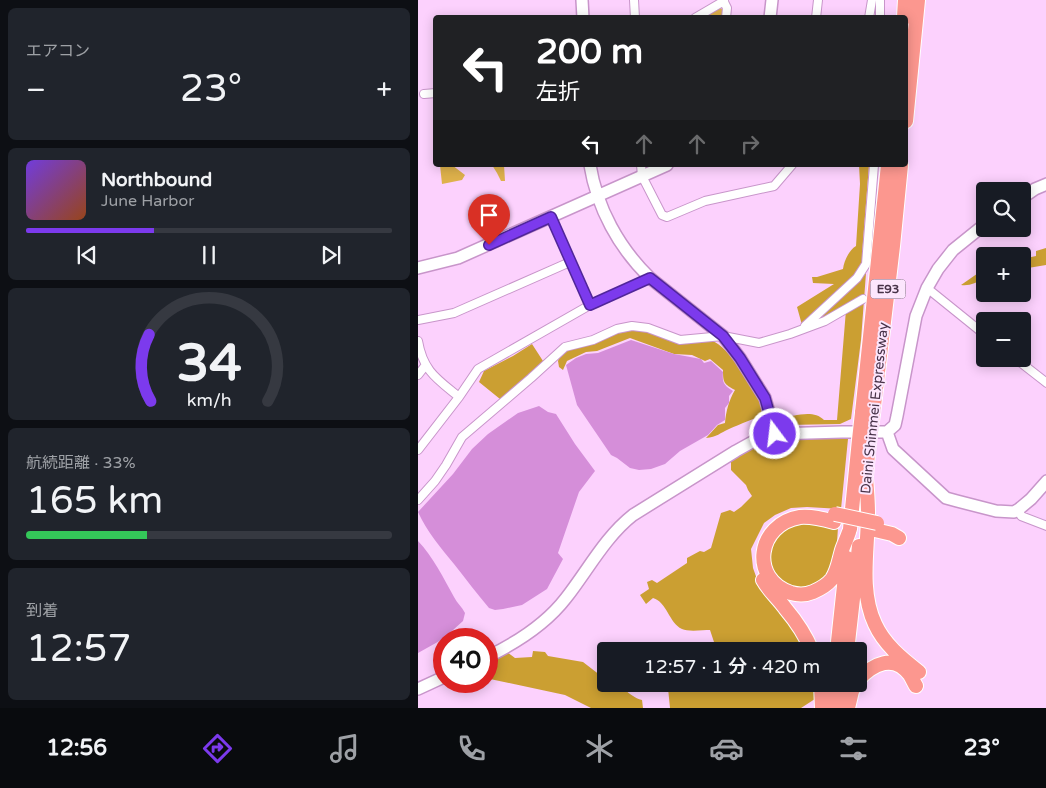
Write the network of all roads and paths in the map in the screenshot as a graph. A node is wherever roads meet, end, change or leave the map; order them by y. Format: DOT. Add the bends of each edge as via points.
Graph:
graph roads {
  1 [pos="582,0"];
  2 [pos="634,0"];
  3 [pos="772,0"];
  4 [pos="818,0"];
  5 [pos="872,0"];
  6 [pos="880,0"];
  7 [pos="906,0"];
  8 [pos="918,0"];
  9 [pos="724,1"];
  10 [pos="582,15"];
  11 [pos="635,15"];
  12 [pos="700,15"];
  13 [pos="726,15"];
  14 [pos="770,15"];
  15 [pos="816,15"];
  16 [pos="870,15"];
  17 [pos="880,15"];
  18 [pos="904,15"];
  19 [pos="433,93"];
  20 [pos="424,94"];
  21 [pos="908,102"];
  22 [pos="590,167"];
  23 [pos="657,167"];
  24 [pos="790,167"];
  25 [pos="874,167"];
  26 [pos="888,167"];
  27 [pos="901,167"];
  28 [pos="641,170"];
  29 [pos="1046,184"];
  30 [pos="1031,192"];
  31 [pos="597,196"];
  32 [pos="551,217"];
  33 [pos="976,231"];
  34 [pos="570,262"];
  35 [pos="418,268"];
  36 [pos="650,278"];
  37 [pos="927,288"];
  38 [pos="863,299"];
  39 [pos="590,305"];
  40 [pos="418,320"];
  41 [pos="976,328"];
  42 [pos="802,329"];
  43 [pos="723,336"];
  44 [pos="418,342"];
  45 [pos="425,366"];
  46 [pos="1026,367"];
  47 [pos="418,375"];
  48 [pos="1046,383"];
  49 [pos="459,397"];
  50 [pos="867,413"];
  51 [pos="887,432"];
  52 [pos="775,434"];
  53 [pos="864,441"];
  54 [pos="418,450"];
  55 [pos="866,478"];
  56 [pos="1046,481"];
  57 [pos="418,500"];
  58 [pos="1020,509"];
  59 [pos="835,518"];
  60 [pos="1046,526"];
  61 [pos="849,532"];
  62 [pos="897,533"];
  63 [pos="808,642"];
  64 [pos="838,642"];
  65 [pos="848,642"];
  66 [pos="498,652"];
  67 [pos="867,671"];
  68 [pos="918,672"];
  69 [pos="433,682"];
  70 [pos="916,686"];
  71 [pos="418,689"];
  72 [pos="821,692"];
  73 [pos="833,692"];
  74 [pos="842,692"];
  75 [pos="852,692"];
  76 [pos="822,708"];
  77 [pos="831,708"];
  78 [pos="841,708"];
  79 [pos="848,708"];
  1 -- 10 [label="street"];
  2 -- 11 [label="street"];
  3 -- 14 [label="street"];
  4 -- 15 [label="street"];
  5 -- 16 [label="street"];
  6 -- 17 [label="street"];
  7 -- 18 [label="highway"];
  8 -- 21 [label="highway"];
  9 -- 12 [label="street"];
  9 -- 13 [label="street"];
  19 -- 20 [label="street"];
  22 -- 31 [label="street"];
  23 -- 28 [label="street"];
  24 -- 28 [label="street" via="774,186 705,201 667,218 662,215"];
  25 -- 42 [label="street" via="866,264 857,278"];
  26 -- 50 [label="highway, Daini Shinmei Expressway / E93"];
  27 -- 50 [label="highway, Daini Shinmei Expressway / E93" via="893,246"];
  28 -- 31 [label="street"];
  29 -- 30 [label="street"];
  31 -- 32 [label="street"];
  31 -- 36 [label="street" via="624,247"];
  32 -- 34 [label="street"];
  32 -- 35 [label="street" via="458,258"];
  33 -- 37 [label="street" via="953,250"];
  34 -- 39 [label="street"];
  34 -- 40 [label="street" via="454,313"];
  36 -- 39 [label="street"];
  36 -- 43 [label="street"];
  37 -- 41 [label="street"];
  37 -- 51 [label="street" via="916,316 895,425"];
  38 -- 42 [label="street" via="825,321"];
  39 -- 49 [label="street" via="478,370"];
  42 -- 43 [label="street" via="759,343"];
  43 -- 52 [label="street" via="765,398"];
  43 -- 57 [label="street" via="680,340 648,328 632,326 566,347 462,437 440,473"];
  44 -- 45 [label="street"];
  45 -- 47 [label="street"];
  45 -- 49 [label="street"];
  46 -- 48 [label="street"];
  49 -- 54 [label="street"];
  50 -- 53 [label="highway, Daini Shinmei Expressway / E93, bridge"];
  51 -- 52 [label="street"];
  51 -- 58 [label="street" via="893,450 946,498 996,511"];
  52 -- 66 [label="street" via="736,451 633,515 612,535 554,612"];
  53 -- 55 [label="highway, Daini Shinmei Expressway / E93"];
  53 -- 61 [label="highway, Daini Shinmei Expressway / E93"];
  55 -- 65 [label="highway, Daini Shinmei Expressway / E93"];
  55 -- 68 [label="highway" via="867,598 875,624 890,647"];
  56 -- 58 [label="street"];
  58 -- 60 [label="street" via="1021,516"];
  59 -- 61 [label="highway" via="800,517 784,522 771,533 763,559 773,582 782,590 796,594 821,589 832,579 838,567"];
  59 -- 62 [label="highway"];
  59 -- 63 [label="highway" via="820,511 798,510 786,514 770,525 758,544 759,572 763,581"];
  61 -- 64 [label="highway, Daini Shinmei Expressway / E93"];
  67 -- 70 [label="highway" via="881,663 892,664 910,675"];
  69 -- 71 [label="street"];
  72 -- 76 [label="highway"];
  73 -- 77 [label="highway"];
  74 -- 78 [label="highway"];
  75 -- 79 [label="highway"];
}
